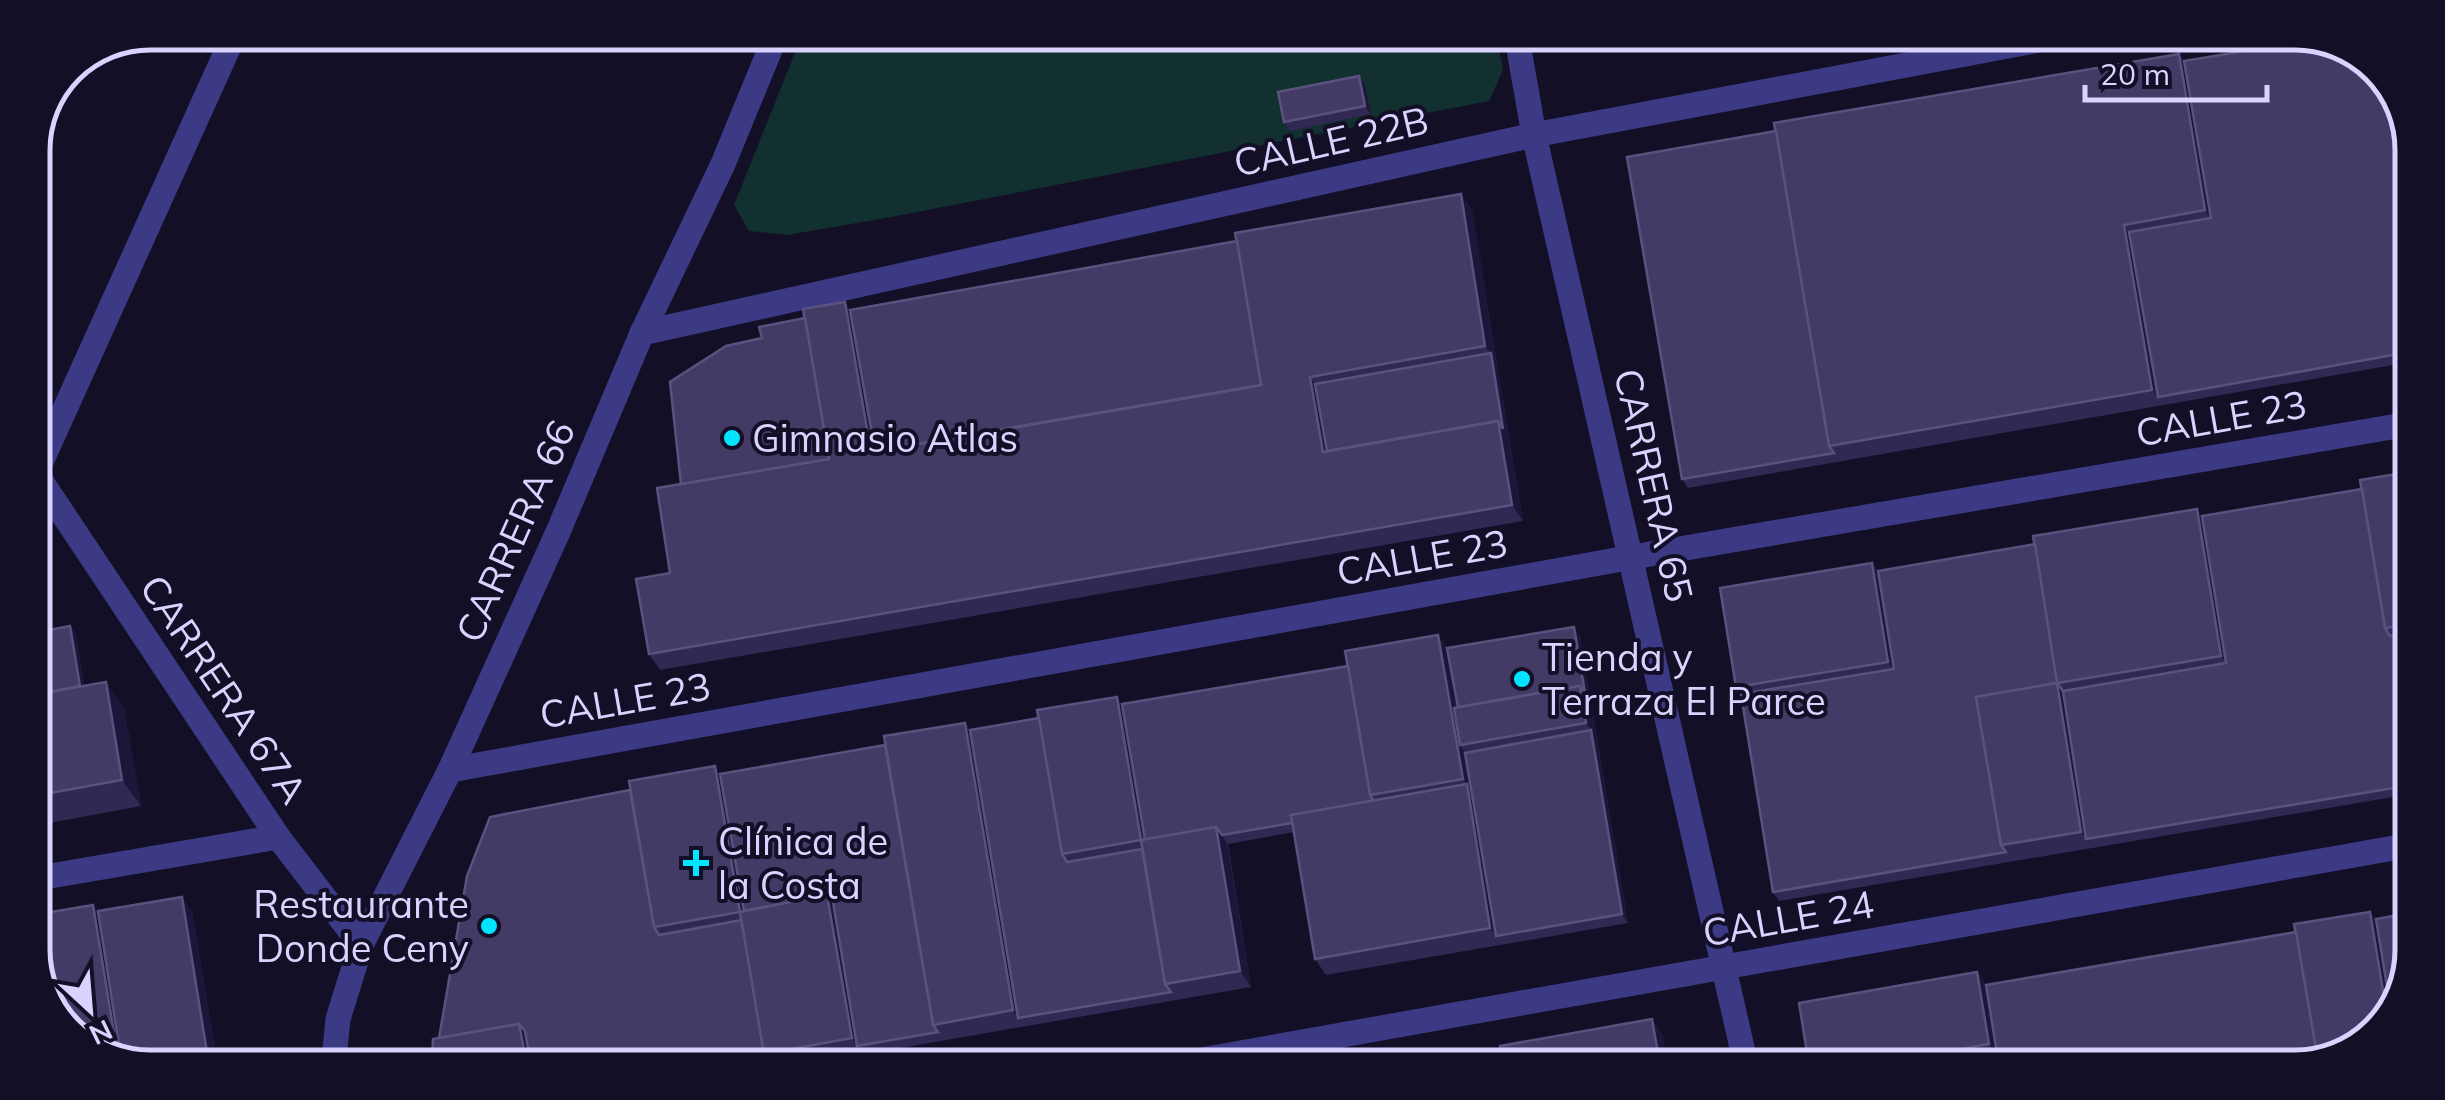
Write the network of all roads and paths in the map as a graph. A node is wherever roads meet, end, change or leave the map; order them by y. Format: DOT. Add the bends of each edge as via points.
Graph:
graph roads {
  1 [pos="227,50"];
  2 [pos="770,50"];
  3 [pos="1519,50"];
  4 [pos="1986,50"];
  5 [pos="1534,134"];
  6 [pos="642,332"];
  7 [pos="2395,426"];
  8 [pos="50,436"];
  9 [pos="50,495"];
  10 [pos="1633,557"];
  11 [pos="450,770"];
  12 [pos="278,837"];
  13 [pos="2395,848"];
  14 [pos="50,876"];
  15 [pos="361,945"];
  16 [pos="1723,967"];
  17 [pos="335,1050"];
  18 [pos="1257,1050"];
  19 [pos="1742,1050"];
  1 -- 8 [label="street"];
  2 -- 6 [label="street, CARRERA 66" via="724,164"];
  3 -- 5 [label="street, CARRERA 65"];
  4 -- 5 [label="street, CALLE 22B"];
  5 -- 6 [label="street, CALLE 22B"];
  5 -- 10 [label="street, CARRERA 65"];
  6 -- 11 [label="street, CARRERA 66"];
  7 -- 10 [label="street, CALLE 23"];
  9 -- 12 [label="street, CARRERA 67A"];
  10 -- 11 [label="street, CALLE 23"];
  10 -- 16 [label="street, CARRERA 65"];
  11 -- 15 [label="street, CARRERA 66"];
  12 -- 14 [label="street"];
  12 -- 15 [label="street, CARRERA 67A"];
  13 -- 16 [label="street, CALLE 24"];
  15 -- 17 [label="street, CARRERA 66"];
  16 -- 18 [label="street, CALLE 24"];
  16 -- 19 [label="street, CARRERA 65"];
}
